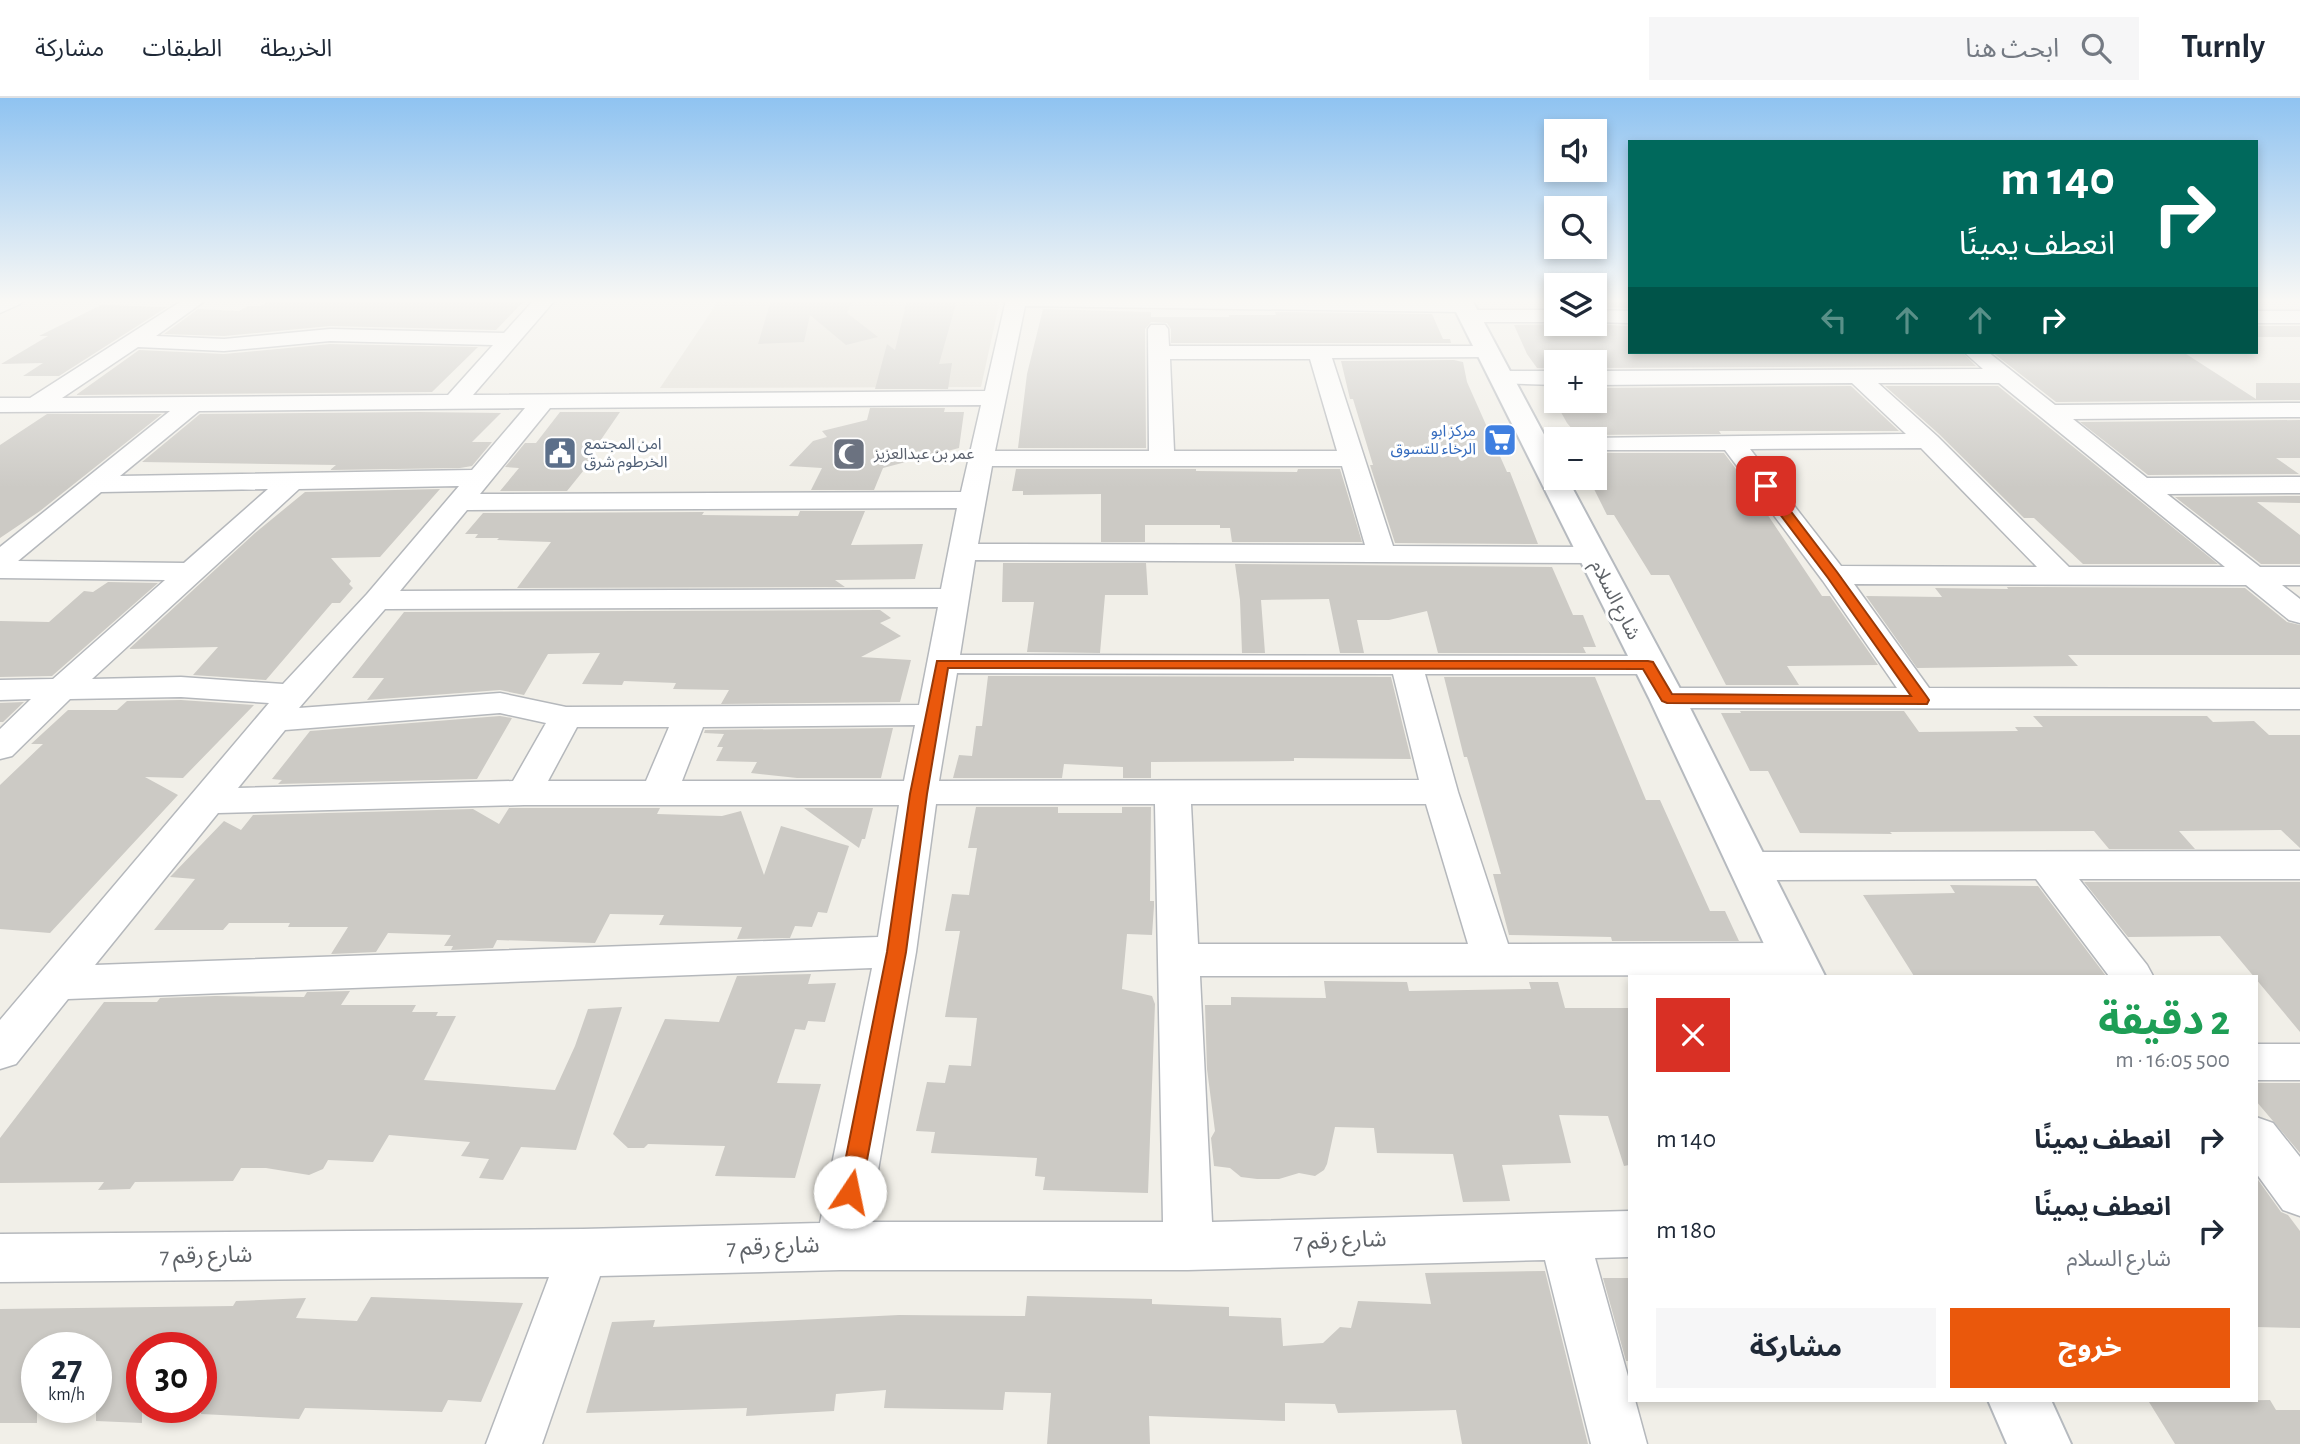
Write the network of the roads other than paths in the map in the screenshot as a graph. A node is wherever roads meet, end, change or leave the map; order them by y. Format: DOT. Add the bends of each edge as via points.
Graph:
graph roads {
  1 [pos="101,363"];
  2 [pos="488,363"];
  3 [pos="1002,363"];
  4 [pos="1160,363"];
  5 [pos="1322,363"];
  6 [pos="1462,363"];
  7 [pos="1989,363"];
  8 [pos="1494,365"];
  9 [pos="1544,375"];
  10 [pos="1857,376"];
  11 [pos="2005,376"];
  12 [pos="1607,378"];
  13 [pos="994,398"];
  14 [pos="453,402"];
  15 [pos="542,402"];
  16 [pos="0,405"];
  17 [pos="35,405"];
  18 [pos="192,405"];
  19 [pos="2300,410"];
  20 [pos="2051,412"];
  21 [pos="0,428"];
  22 [pos="1544,441"];
  23 [pos="1928,441"];
  24 [pos="1732,442"];
  25 [pos="1607,443"];
  26 [pos="982,458"];
  27 [pos="1162,458"];
  28 [pos="1353,459"];
  29 [pos="293,480"];
  30 [pos="93,484"];
  31 [pos="2300,485"];
  32 [pos="2144,486"];
  33 [pos="470,490"];
  34 [pos="1565,490"];
  35 [pos="972,500"];
  36 [pos="964,552"];
  37 [pos="1382,555"];
  38 [pos="1592,555"];
  39 [pos="0,561"];
  40 [pos="0,569"];
  41 [pos="191,572"];
  42 [pos="1833,575"];
  43 [pos="2061,575"];
  44 [pos="2255,576"];
  45 [pos="2300,576"];
  46 [pos="954,598"];
  47 [pos="377,600"];
  48 [pos="2300,614"];
  49 [pos="942,664"];
  50 [pos="1406,664"];
  51 [pos="1648,665"];
  52 [pos="0,690"];
  53 [pos="59,691"];
  54 [pos="1667,698"];
  55 [pos="2300,699"];
  56 [pos="1921,700"];
  57 [pos="283,707"];
  58 [pos="933,715"];
  59 [pos="690,716"];
  60 [pos="566,717"];
  61 [pos="0,748"];
  62 [pos="1440,792"];
  63 [pos="524,793"];
  64 [pos="659,793"];
  65 [pos="1173,793"];
  66 [pos="919,794"];
  67 [pos="206,801"];
  68 [pos="2300,865"];
  69 [pos="1748,866"];
  70 [pos="2048,867"];
  71 [pos="897,952"];
  72 [pos="1493,959"];
  73 [pos="1177,960"];
  74 [pos="1798,967"];
  75 [pos="2131,975"];
  76 [pos="54,983"];
  77 [pos="6,1033"];
  78 [pos="2258,1062"];
  79 [pos="2300,1062"];
  80 [pos="2258,1140"];
  81 [pos="2300,1194"];
  82 [pos="1628,1234"];
  83 [pos="1563,1235"];
  84 [pos="840,1246"];
  85 [pos="1188,1246"];
  86 [pos="583,1253"];
  87 [pos="0,1258"];
  88 [pos="2019,1402"];
  89 [pos="514,1444"];
  90 [pos="1619,1444"];
  91 [pos="2040,1444"];
  1 -- 17 [label="street"];
  2 -- 14 [label="street"];
  3 -- 13 [label="street"];
  4 -- 27 [label="street"];
  5 -- 28 [label="street"];
  6 -- 8 [label="street"];
  7 -- 11 [label="street"];
  8 -- 9 [label="street"];
  8 -- 22 [label="street, شارع السلام"];
  10 -- 11 [label="street"];
  10 -- 12 [label="street"];
  10 -- 23 [label="street"];
  11 -- 20 [label="street"];
  13 -- 15 [label="street"];
  13 -- 26 [label="street"];
  14 -- 15 [label="street"];
  14 -- 18 [label="street"];
  15 -- 33 [label="street"];
  16 -- 17 [label="street"];
  17 -- 18 [label="street"];
  17 -- 21 [label="street"];
  18 -- 30 [label="street"];
  19 -- 20 [label="street"];
  20 -- 32 [label="street"];
  23 -- 24 [label="street"];
  23 -- 43 [label="street"];
  24 -- 25 [label="street"];
  24 -- 42 [label="street"];
  26 -- 27 [label="street"];
  26 -- 35 [label="street"];
  27 -- 28 [label="street"];
  28 -- 37 [label="street"];
  29 -- 30 [label="street"];
  29 -- 33 [label="street"];
  29 -- 41 [label="street"];
  30 -- 39 [label="street"];
  31 -- 32 [label="street"];
  32 -- 44 [label="street"];
  33 -- 35 [label="street"];
  33 -- 47 [label="street"];
  34 -- 38 [label="street, شارع السلام"];
  35 -- 36 [label="street"];
  36 -- 37 [label="street"];
  36 -- 46 [label="street"];
  37 -- 38 [label="street"];
  38 -- 51 [label="street, شارع السلام"];
  40 -- 41 [label="street"];
  41 -- 53 [label="street"];
  42 -- 43 [label="street"];
  42 -- 56 [label="street"];
  43 -- 44 [label="street"];
  44 -- 45 [label="street"];
  44 -- 48 [label="street"];
  46 -- 47 [label="street"];
  46 -- 49 [label="street"];
  47 -- 57 [label="street"];
  49 -- 50 [label="street"];
  49 -- 58 [label="street"];
  50 -- 51 [label="street"];
  50 -- 62 [label="street"];
  51 -- 54 [label="street, شارع السلام"];
  52 -- 53 [label="street"];
  53 -- 57 [label="street" via="181,687"];
  53 -- 61 [label="street"];
  54 -- 56 [label="street"];
  54 -- 69 [label="street, شارع السلام"];
  55 -- 56 [label="street"];
  57 -- 60 [label="street" via="500,703"];
  57 -- 67 [label="street"];
  58 -- 59 [label="street"];
  58 -- 66 [label="street"];
  59 -- 60 [label="street"];
  59 -- 64 [label="street"];
  60 -- 63 [label="street"];
  62 -- 65 [label="street"];
  62 -- 72 [label="street"];
  63 -- 64 [label="street"];
  63 -- 67 [label="street"];
  64 -- 66 [label="street"];
  65 -- 66 [label="street"];
  65 -- 73 [label="street"];
  66 -- 71 [label="street"];
  67 -- 76 [label="street"];
  68 -- 70 [label="street"];
  69 -- 70 [label="street"];
  69 -- 74 [label="street, شارع السلام"];
  70 -- 75 [label="street"];
  71 -- 76 [label="street"];
  71 -- 84 [label="street"];
  72 -- 73 [label="street"];
  72 -- 74 [label="street"];
  73 -- 85 [label="street"];
  76 -- 77 [label="street"];
  78 -- 79 [label="street"];
  80 -- 81 [label="street"];
  82 -- 83 [label="street, شارع رقم 7"];
  83 -- 85 [label="street, شارع رقم 7"];
  83 -- 90 [label="street"];
  84 -- 85 [label="street, شارع رقم 7"];
  84 -- 86 [label="street, شارع رقم 7"];
  86 -- 87 [label="street, شارع رقم 7"];
  86 -- 89 [label="street"];
  88 -- 91 [label="street"];
}
